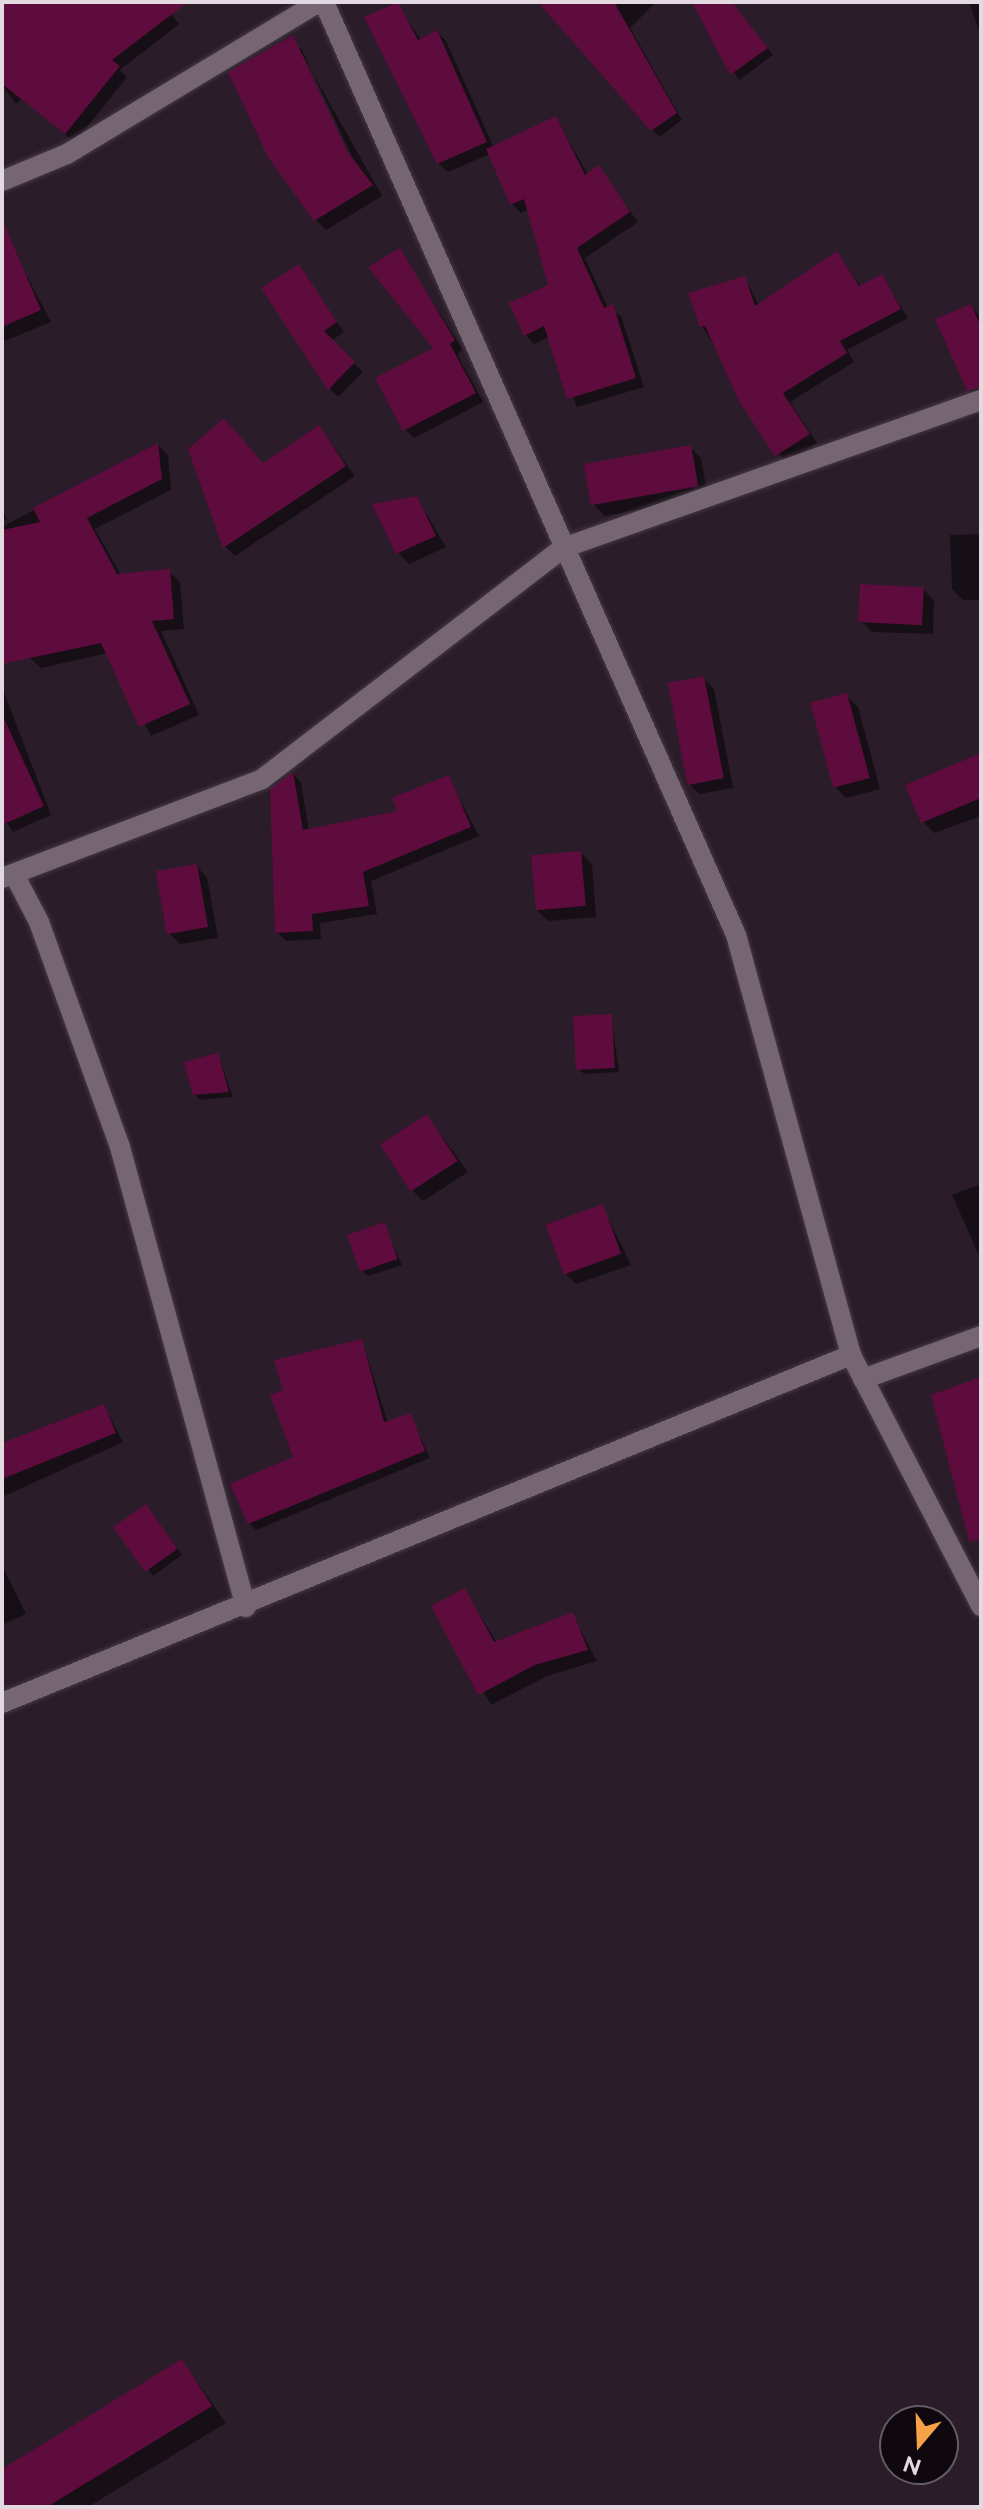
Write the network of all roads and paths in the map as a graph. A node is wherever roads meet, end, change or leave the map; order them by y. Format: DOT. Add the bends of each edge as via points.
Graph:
graph roads {
  1 [pos="321,2"];
  2 [pos="2,181"];
  3 [pos="981,400"];
  4 [pos="563,548"];
  5 [pos="8,876"];
  6 [pos="981,1336"];
  7 [pos="851,1355"];
  8 [pos="863,1379"];
  9 [pos="981,1606"];
  10 [pos="246,1607"];
  11 [pos="2,1703"];
  1 -- 2 [label="street" via="67,154"];
  1 -- 4 [label="street"];
  3 -- 4 [label="street"];
  4 -- 5 [label="street" via="262,779"];
  4 -- 7 [label="street" via="736,935"];
  5 -- 10 [label="street" via="39,922 120,1147"];
  6 -- 8 [label="street"];
  7 -- 8 [label="street"];
  7 -- 10 [label="street"];
  8 -- 9 [label="street"];
  10 -- 11 [label="street"];
}
